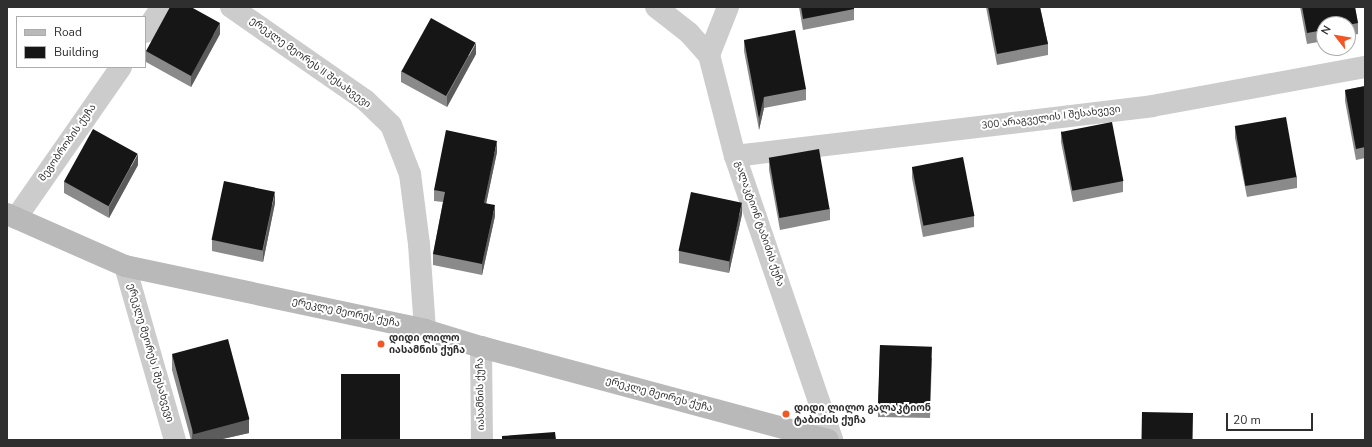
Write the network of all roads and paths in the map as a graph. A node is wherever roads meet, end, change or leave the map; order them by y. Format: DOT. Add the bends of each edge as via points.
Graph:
graph roads {
  1 [pos="162,7"];
  2 [pos="231,7"];
  3 [pos="656,7"];
  4 [pos="728,7"];
  5 [pos="146,31"];
  6 [pos="709,56"];
  7 [pos="1365,67"];
  8 [pos="120,68"];
  9 [pos="735,156"];
  10 [pos="11,216"];
  11 [pos="125,266"];
  12 [pos="425,330"];
  13 [pos="481,347"];
  14 [pos="175,440"];
  15 [pos="482,440"];
  16 [pos="828,440"];
  17 [pos="832,440"];
  1 -- 5 [label="street"];
  2 -- 12 [label="street, ერეკლე მეორეს II შესახვევი" via="364,100 391,125 410,174 419,244"];
  3 -- 6 [label="street" via="689,33"];
  4 -- 6 [label="street"];
  6 -- 9 [label="street, გალაკტიონ ტაბიძის ქუჩა"];
  7 -- 9 [label="street, 300 არაგველის I შესახვევი" via="1152,106"];
  8 -- 10 [label="street, მეგობრობის ქუჩა"];
  9 -- 17 [label="street, გალაკტიონ ტაბიძის ქუჩა"];
  10 -- 11 [label="street, ერეკლე მეორეს ქუჩა"];
  11 -- 12 [label="street, ერეკლე მეორეს ქუჩა"];
  11 -- 14 [label="street, ერეკლე მეორეს I შესახვევი"];
  12 -- 13 [label="street, ერეკლე მეორეს ქუჩა"];
  13 -- 15 [label="street, იასამნის ქუჩა"];
  13 -- 16 [label="street, ერეკლე მეორეს ქუჩა"];
}
